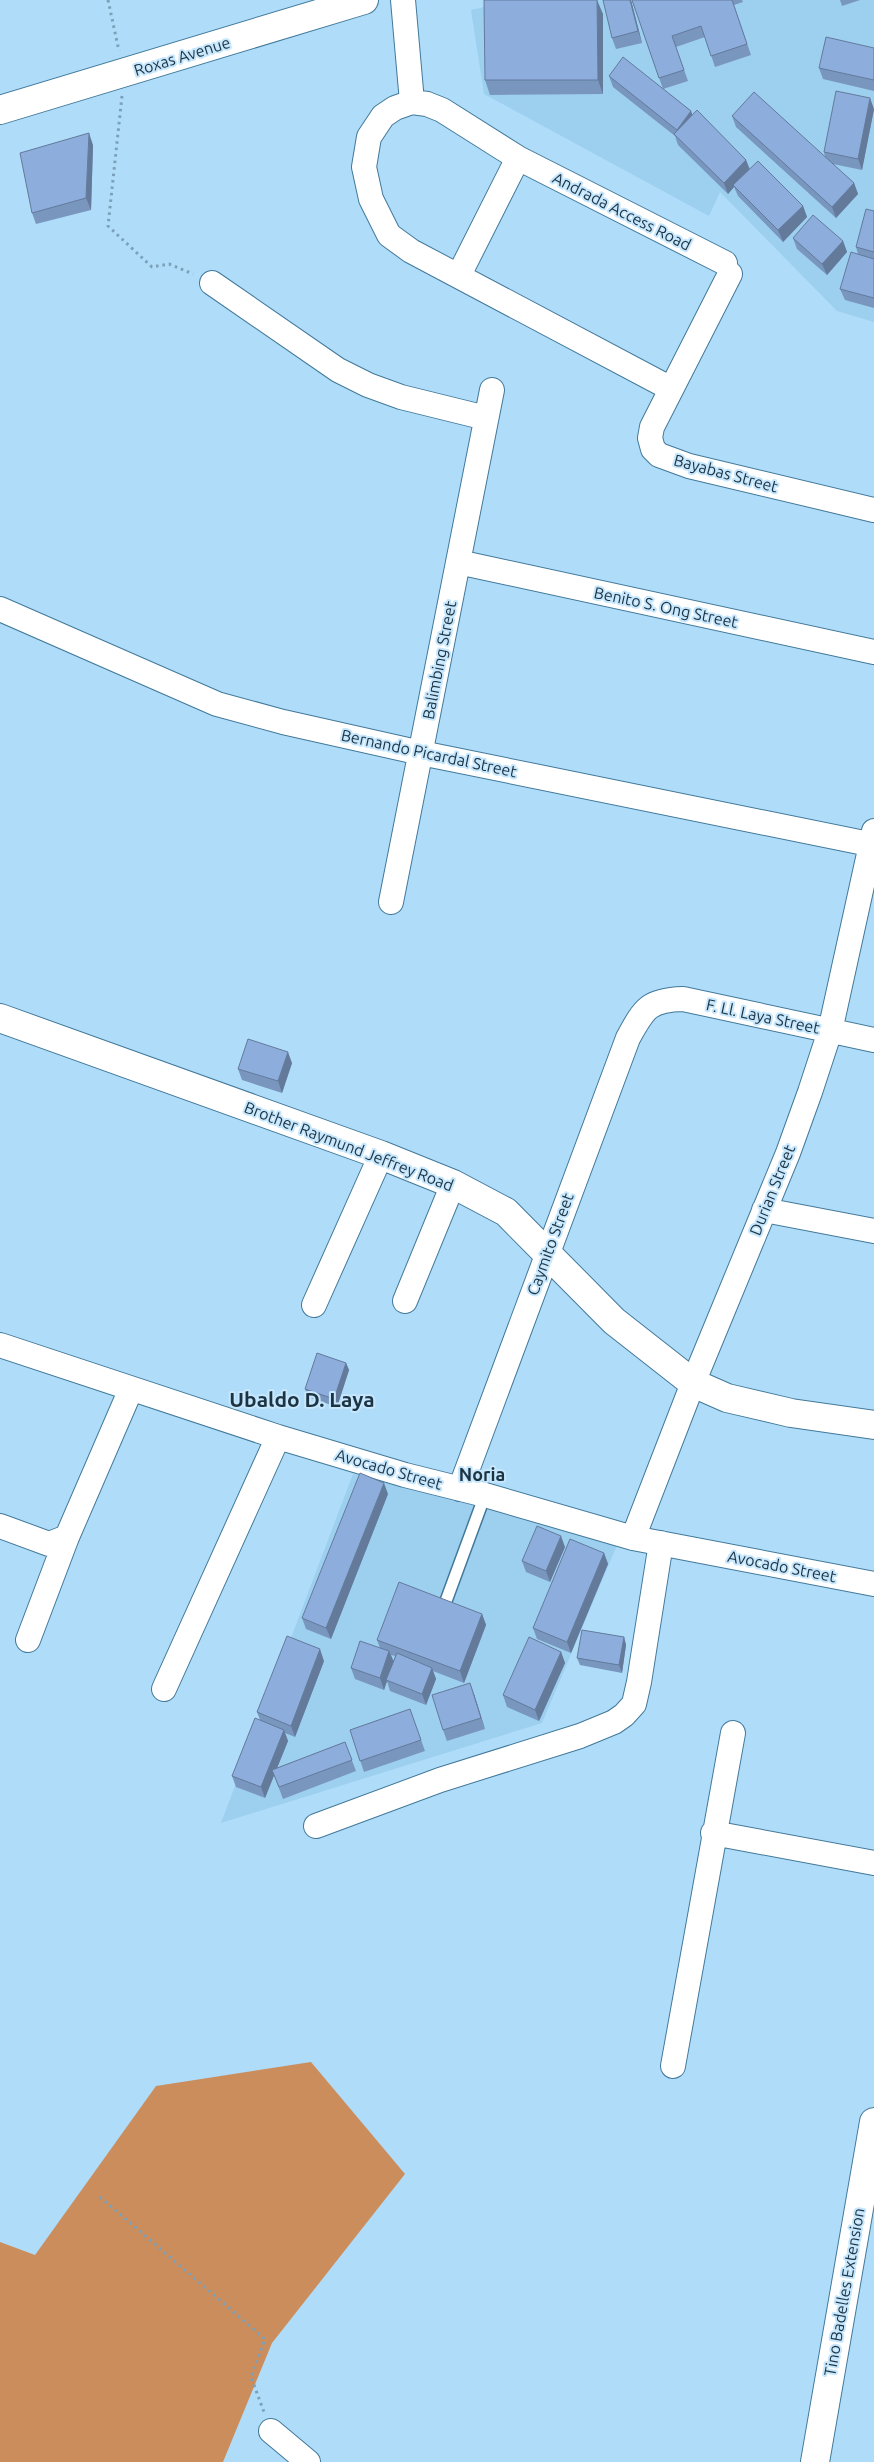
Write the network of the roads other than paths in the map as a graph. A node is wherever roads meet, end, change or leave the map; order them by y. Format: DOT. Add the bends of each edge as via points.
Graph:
graph roads {
  1 [pos="364,0"];
  2 [pos="403,0"];
  3 [pos="412,102"];
  4 [pos="0,110"];
  5 [pos="518,158"];
  6 [pos="728,268"];
  7 [pos="458,275"];
  8 [pos="212,283"];
  9 [pos="662,384"];
  10 [pos="492,390"];
  11 [pos="486,418"];
  12 [pos="874,510"];
  13 [pos="458,562"];
  14 [pos="0,609"];
  15 [pos="874,652"];
  16 [pos="421,753"];
  17 [pos="873,840"];
  18 [pos="391,902"];
  19 [pos="651,1004"];
  20 [pos="0,1018"];
  21 [pos="830,1031"];
  22 [pos="874,1040"];
  23 [pos="381,1155"];
  24 [pos="454,1184"];
  25 [pos="764,1210"];
  26 [pos="874,1231"];
  27 [pos="547,1252"];
  28 [pos="405,1301"];
  29 [pos="314,1304"];
  30 [pos="0,1345"];
  31 [pos="693,1383"];
  32 [pos="131,1389"];
  33 [pos="874,1424"];
  34 [pos="278,1437"];
  35 [pos="460,1489"];
  36 [pos="485,1495"];
  37 [pos="0,1526"];
  38 [pos="68,1537"];
  39 [pos="633,1538"];
  40 [pos="661,1543"];
  41 [pos="874,1584"];
  42 [pos="446,1601"];
  43 [pos="28,1640"];
  44 [pos="164,1689"];
  45 [pos="733,1732"];
  46 [pos="316,1826"];
  47 [pos="714,1833"];
  48 [pos="874,1862"];
  49 [pos="672,2066"];
  50 [pos="874,2122"];
  51 [pos="271,2431"];
  52 [pos="308,2462"];
  53 [pos="814,2462"];
  1 -- 4 [label="main road, Roxas Avenue"];
  2 -- 3 [label="street"];
  3 -- 5 [label="street, Andrada Access Road" via="442,110"];
  3 -- 7 [label="street" via="383,116 370,137 364,167 371,199 389,235 411,252"];
  5 -- 6 [label="street, Andrada Access Road"];
  5 -- 7 [label="street"];
  6 -- 12 [label="street, Bayabas Street" via="652,426 653,450 689,466"];
  7 -- 9 [label="street"];
  8 -- 11 [label="street" via="338,370 368,385 401,397"];
  10 -- 11 [label="street, Balimbing Street"];
  11 -- 13 [label="street, Balimbing Street"];
  13 -- 15 [label="street, Benito S. Ong Street"];
  13 -- 16 [label="street, Balimbing Street"];
  14 -- 16 [label="street, Bernando Picardal Street" via="218,704"];
  16 -- 17 [label="street, Bernando Picardal Street"];
  16 -- 18 [label="street, Balimbing Street"];
  17 -- 21 [label="street, Durian Street"];
  19 -- 21 [label="street, F. Ll. Laya Street" via="683,999"];
  19 -- 27 [label="street, Caymito Street" via="628,1038"];
  20 -- 23 [label="main road, Brother Raymund Jeffrey Road"];
  21 -- 22 [label="street, F. Ll. Laya Street"];
  21 -- 25 [label="street, Durian Street" via="788,1153"];
  23 -- 24 [label="main road, Brother Raymund Jeffrey Road"];
  23 -- 29 [label="street"];
  24 -- 27 [label="main road, Brother Raymund Jeffrey Road" via="506,1212"];
  24 -- 28 [label="street"];
  25 -- 26 [label="street"];
  25 -- 31 [label="street, Durian Street"];
  27 -- 31 [label="main road, Brother Raymund Jeffrey Road" via="614,1321"];
  27 -- 35 [label="street, Caymito Street"];
  30 -- 32 [label="street, Avocado Street"];
  31 -- 33 [label="main road, Brother Raymund Jeffrey Road" via="727,1398 791,1413"];
  31 -- 39 [label="street, Durian Street"];
  32 -- 34 [label="street, Avocado Street"];
  32 -- 38 [label="street"];
  34 -- 35 [label="street, Avocado Street"];
  34 -- 44 [label="street"];
  35 -- 36 [label="street, Avocado Street"];
  36 -- 39 [label="street, Avocado Street"];
  36 -- 42 [label="lane"];
  37 -- 38 [label="street" via="49,1544"];
  38 -- 43 [label="street"];
  39 -- 40 [label="street, Avocado Street"];
  40 -- 41 [label="street, Avocado Street"];
  40 -- 46 [label="street" via="639,1682 634,1704 624,1715 580,1736 440,1780"];
  45 -- 47 [label="street"];
  47 -- 48 [label="street"];
  47 -- 49 [label="street"];
  50 -- 53 [label="main road, Tino Badelles Extension"];
  51 -- 52 [label="street"];
}
